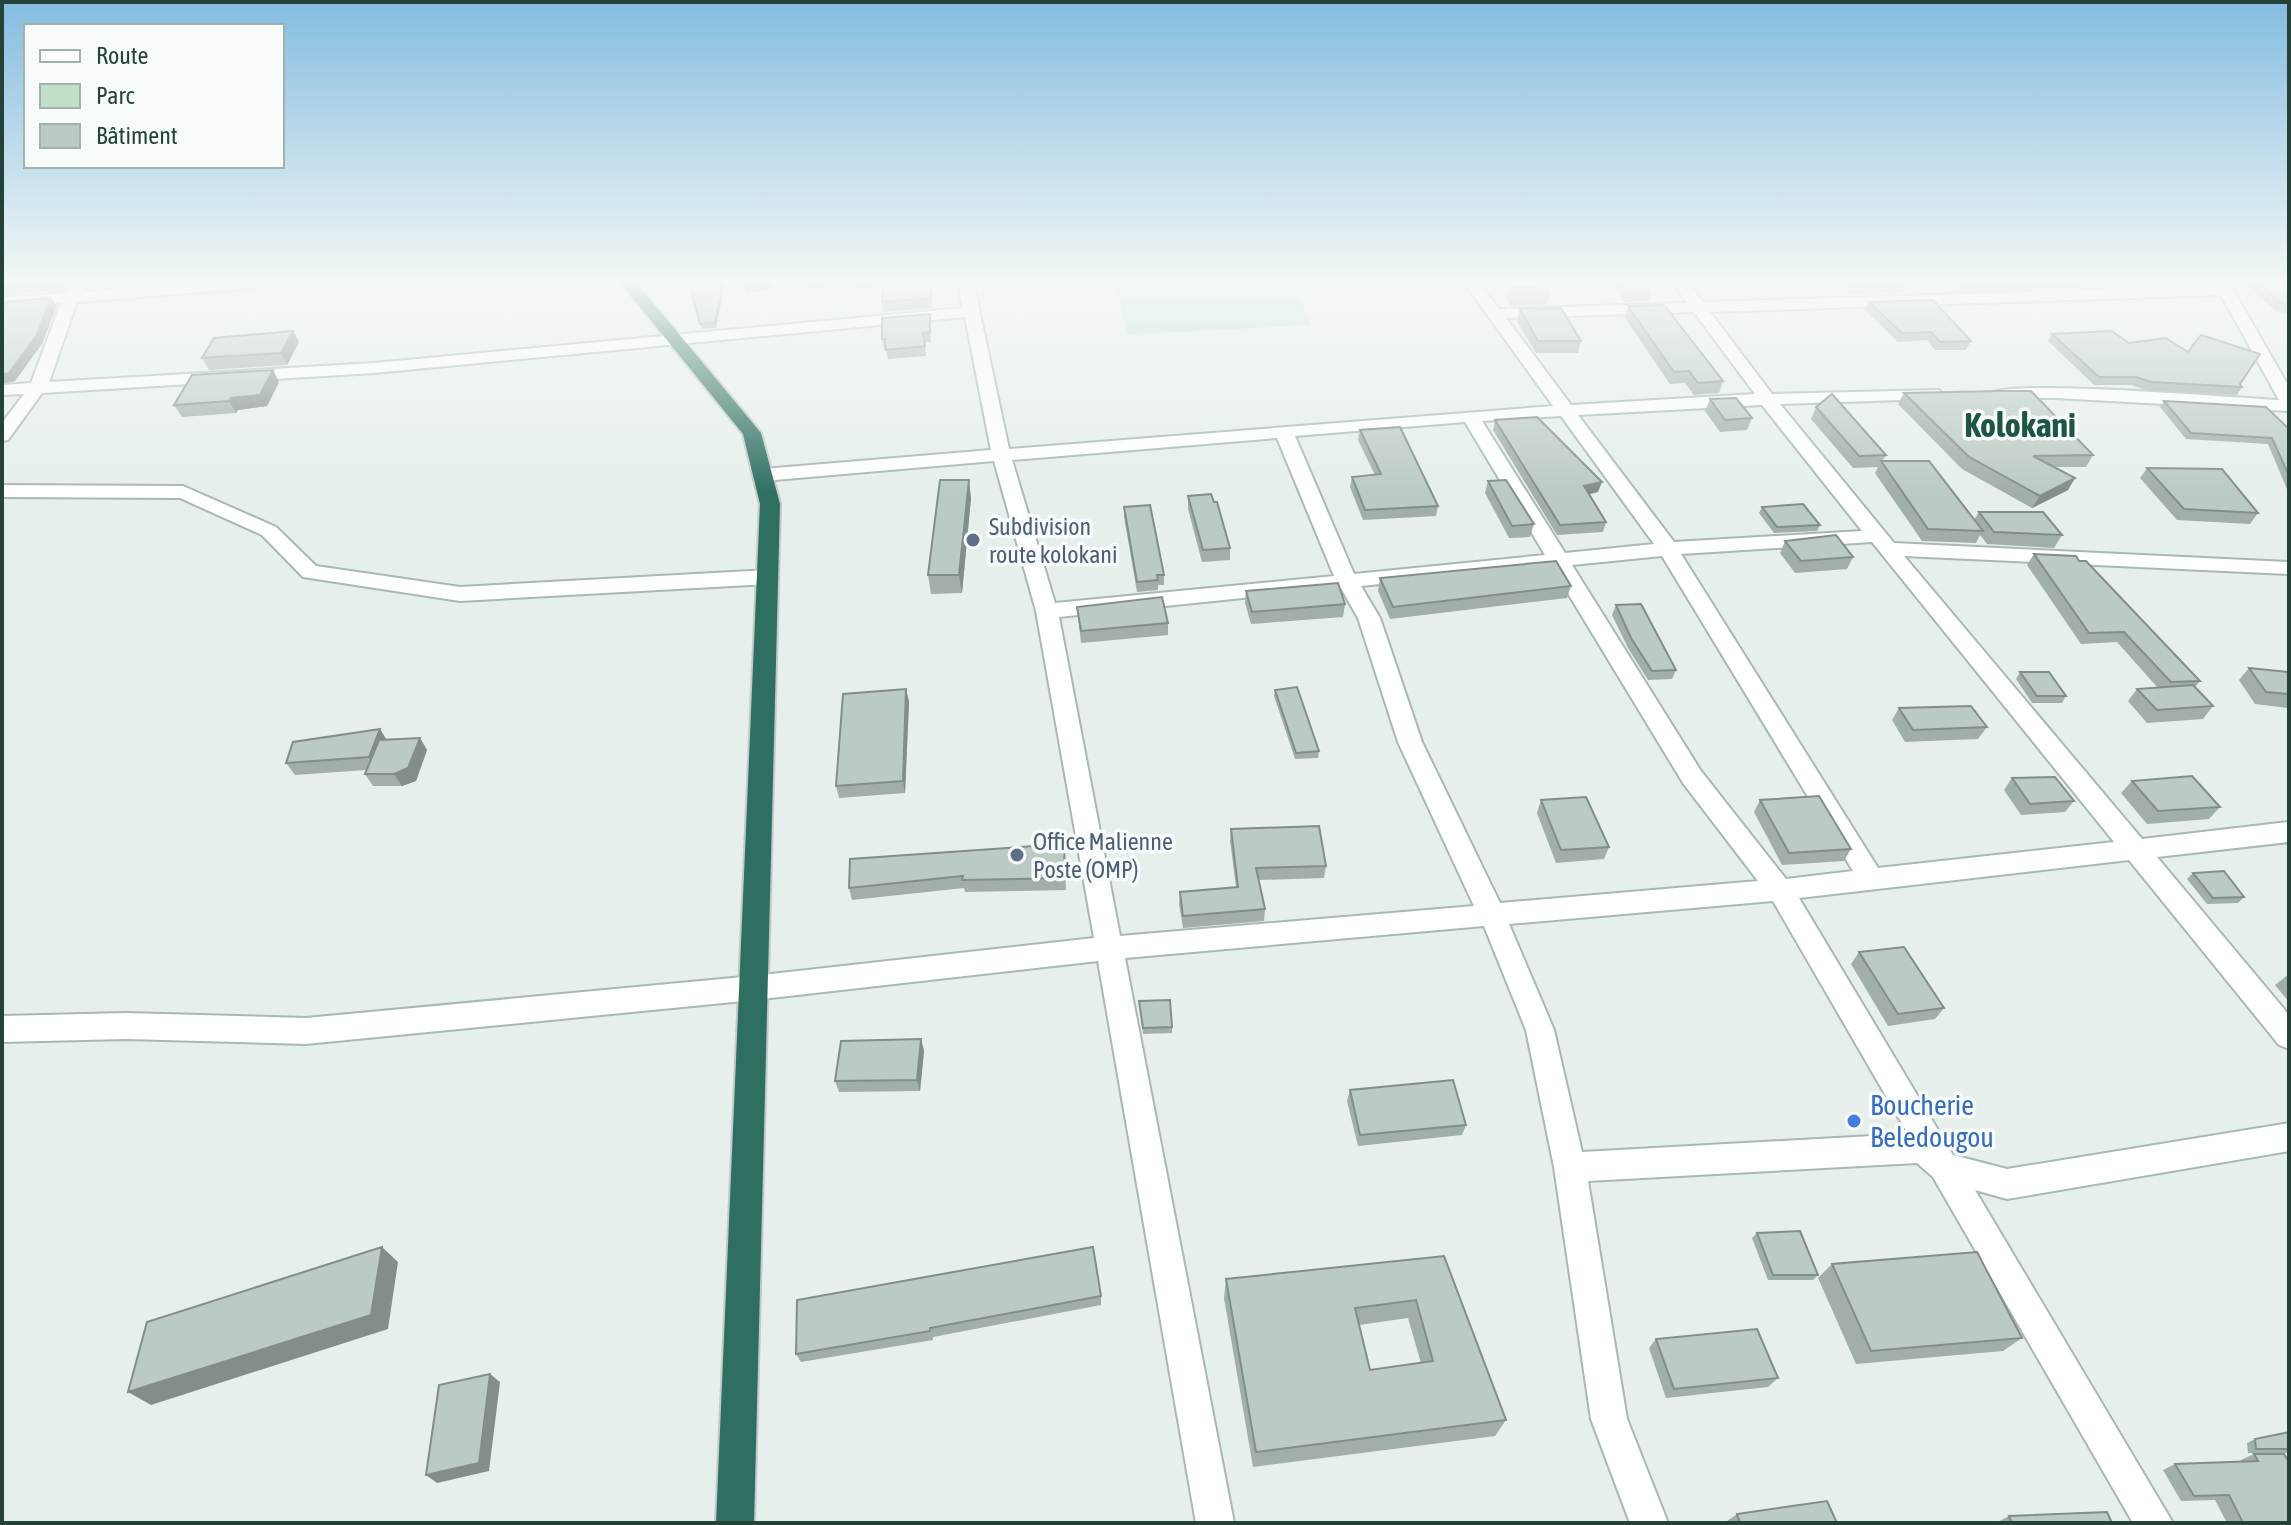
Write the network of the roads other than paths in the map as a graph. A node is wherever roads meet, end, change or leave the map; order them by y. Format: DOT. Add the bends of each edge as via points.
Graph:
graph roads {
  1 [pos="51,352"];
  2 [pos="545,352"];
  3 [pos="686,352"];
  4 [pos="980,352"];
  5 [pos="1522,352"];
  6 [pos="1731,352"];
  7 [pos="2260,352"];
  8 [pos="39,385"];
  9 [pos="2,390"];
  10 [pos="1946,394"];
  11 [pos="1977,394"];
  12 [pos="1767,399"];
  13 [pos="2289,404"];
  14 [pos="1564,410"];
  15 [pos="1470,416"];
  16 [pos="1284,432"];
  17 [pos="2,436"];
  18 [pos="1001,454"];
  19 [pos="763,475"];
  20 [pos="2,491"];
  21 [pos="1882,542"];
  22 [pos="1668,549"];
  23 [pos="1557,560"];
  24 [pos="2289,568"];
  25 [pos="767,577"];
  26 [pos="1347,581"];
  27 [pos="1047,611"];
  28 [pos="2289,832"];
  29 [pos="2135,847"];
  30 [pos="1871,879"];
  31 [pos="1780,890"];
  32 [pos="1493,917"];
  33 [pos="1109,948"];
  34 [pos="754,988"];
  35 [pos="2,1029"];
  36 [pos="2289,1036"];
  37 [pos="2289,1137"];
  38 [pos="1570,1167"];
  39 [pos="1944,1167"];
  40 [pos="735,1523"];
  41 [pos="1215,1523"];
  42 [pos="1649,1523"];
  43 [pos="2154,1523"];
  1 -- 8 [label="street"];
  2 -- 8 [label="street" via="374,368"];
  3 -- 19 [label="highway" via="752,433"];
  4 -- 18 [label="street"];
  5 -- 14 [label="street"];
  6 -- 12 [label="street"];
  7 -- 13 [label="street"];
  8 -- 9 [label="street"];
  8 -- 17 [label="street"];
  10 -- 12 [label="street"];
  11 -- 13 [label="street"];
  12 -- 14 [label="street"];
  12 -- 21 [label="street"];
  14 -- 15 [label="street"];
  14 -- 22 [label="street"];
  15 -- 16 [label="street"];
  15 -- 23 [label="street"];
  16 -- 18 [label="street"];
  16 -- 26 [label="street"];
  18 -- 19 [label="street"];
  18 -- 27 [label="street"];
  19 -- 25 [label="highway" via="770,504"];
  20 -- 25 [label="street" via="183,492 269,531 310,572 460,594"];
  21 -- 22 [label="street"];
  21 -- 24 [label="street"];
  21 -- 29 [label="street"];
  22 -- 23 [label="street"];
  22 -- 30 [label="street"];
  23 -- 26 [label="street"];
  23 -- 31 [label="street" via="1692,777"];
  25 -- 34 [label="highway"];
  26 -- 27 [label="street"];
  26 -- 32 [label="street" via="1369,618 1410,742"];
  27 -- 33 [label="street"];
  28 -- 29 [label="street"];
  29 -- 30 [label="street"];
  29 -- 36 [label="street"];
  30 -- 31 [label="street"];
  31 -- 32 [label="street"];
  31 -- 39 [label="street"];
  32 -- 33 [label="street"];
  32 -- 38 [label="street" via="1540,1030"];
  33 -- 34 [label="street"];
  33 -- 41 [label="street"];
  34 -- 35 [label="street" via="306,1031"];
  34 -- 40 [label="highway"];
  37 -- 39 [label="street" via="2007,1184"];
  38 -- 39 [label="street" via="1923,1148"];
  38 -- 42 [label="street" via="1609,1419"];
  39 -- 43 [label="street"];
}
